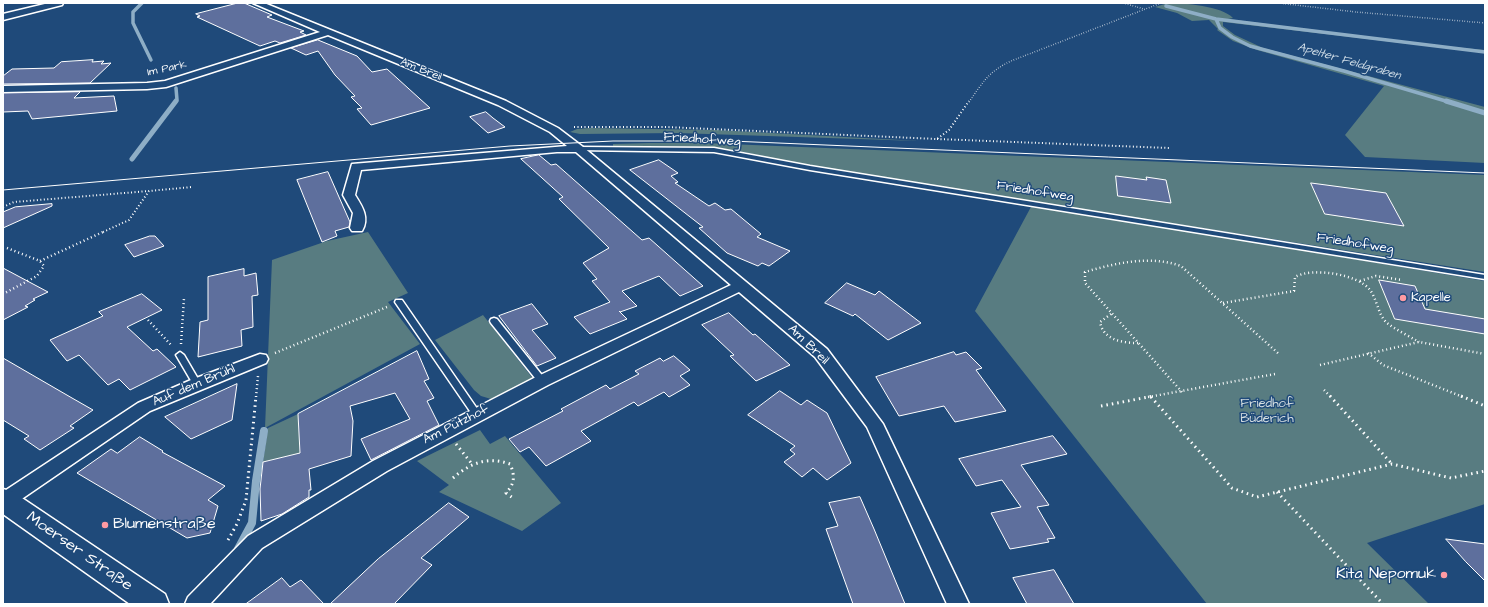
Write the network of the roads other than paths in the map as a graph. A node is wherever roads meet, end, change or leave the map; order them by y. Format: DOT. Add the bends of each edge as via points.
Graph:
graph roads {
  1 [pos="59,3"];
  2 [pos="257,3"];
  3 [pos="3,17"];
  4 [pos="329,32"];
  5 [pos="3,89"];
  6 [pos="579,149"];
  7 [pos="357,228"];
  8 [pos="1485,277"];
  9 [pos="742,285"];
  10 [pos="399,302"];
  11 [pos="494,321"];
  12 [pos="180,355"];
  13 [pos="260,359"];
  14 [pos="542,381"];
  15 [pos="196,384"];
  16 [pos="477,415"];
  17 [pos="3,501"];
  18 [pos="154,604"];
  19 [pos="196,604"];
  20 [pos="958,604"];
  1 -- 3 [label="street"];
  2 -- 4 [label="street, Am Breil"];
  4 -- 5 [label="street, Im Park" via="166,84"];
  4 -- 6 [label="street, Am Breil" via="502,103 554,130"];
  6 -- 7 [label="street" via="356,167 349,195 359,213"];
  6 -- 8 [label="lane, Friedhofweg" via="714,150 810,168"];
  6 -- 9 [label="street, Am Breil"];
  9 -- 14 [label="street, Am Pützhof"];
  9 -- 20 [label="street, Am Breil" via="821,353 874,424"];
  10 -- 16 [label="lane"];
  11 -- 14 [label="lane"];
  12 -- 15 [label="lane"];
  13 -- 15 [label="street, Auf dem Brühl"];
  14 -- 16 [label="street, Am Pützhof"];
  15 -- 17 [label="street, Auf dem Brühl" via="144,407"];
  16 -- 19 [label="street, Am Pützhof" via="344,485 255,542"];
  17 -- 18 [label="main road, Moerser Straße"];
}
